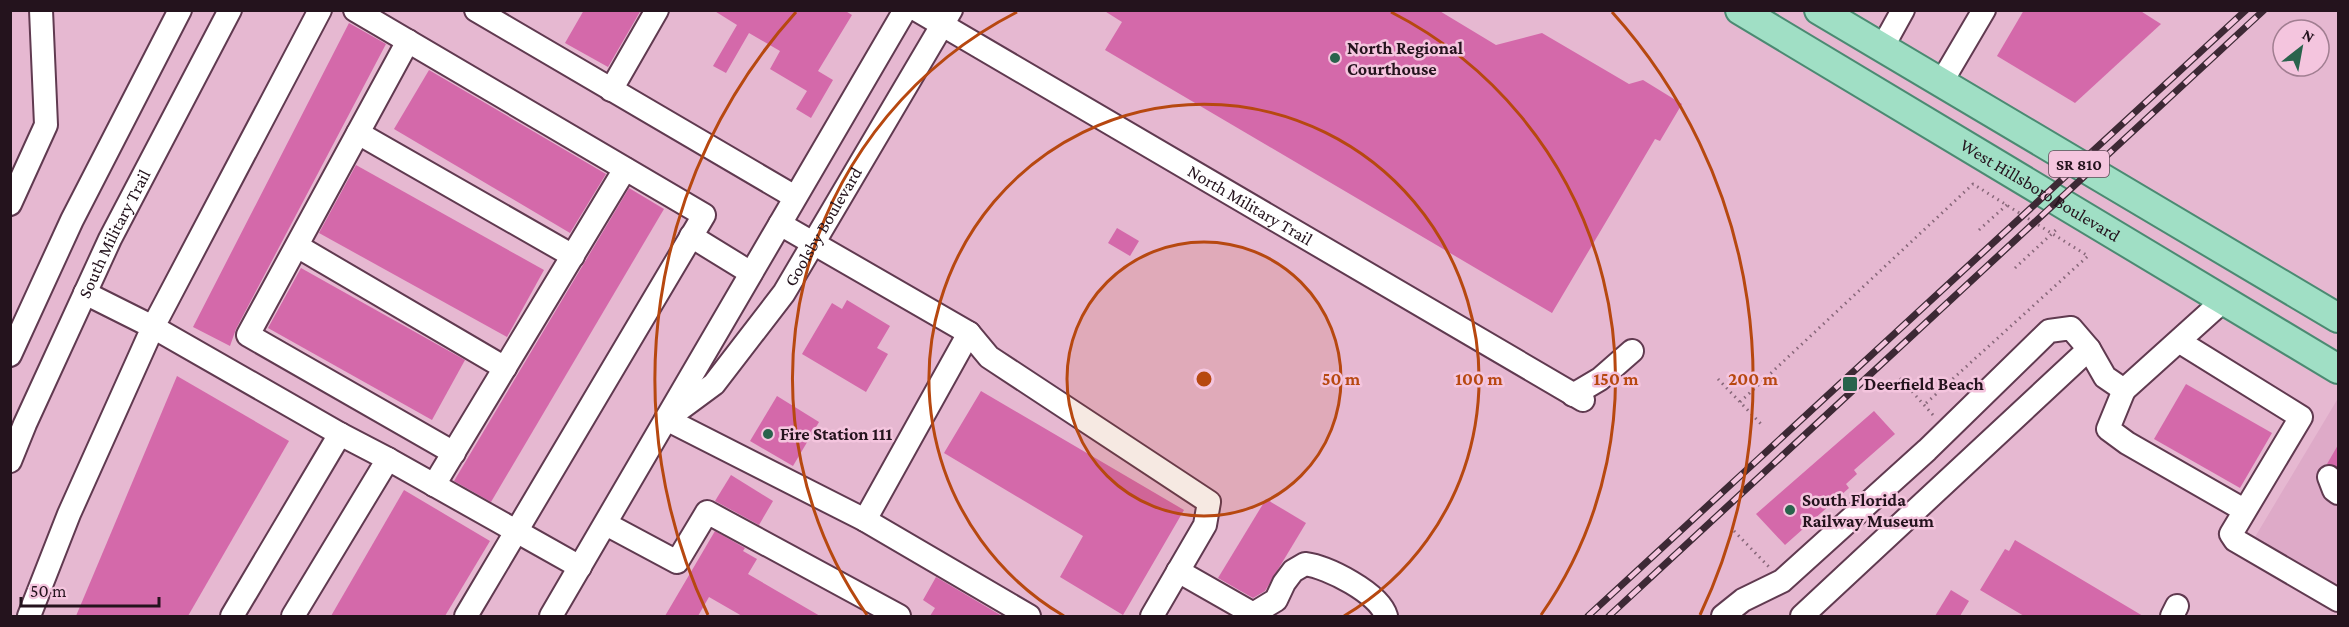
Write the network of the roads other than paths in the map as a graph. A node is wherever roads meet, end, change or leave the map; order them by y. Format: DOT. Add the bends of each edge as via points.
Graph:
graph roads {
  1 [pos="41,10"];
  2 [pos="180,10"];
  3 [pos="230,10"];
  4 [pos="320,10"];
  5 [pos="355,10"];
  6 [pos="476,10"];
  7 [pos="657,10"];
  8 [pos="905,10"];
  9 [pos="916,10"];
  10 [pos="1740,10"];
  11 [pos="1819,10"];
  12 [pos="1903,10"];
  13 [pos="1984,10"];
  14 [pos="946,18"];
  15 [pos="408,41"];
  16 [pos="1797,45"];
  17 [pos="1882,48"];
  18 [pos="1941,83"];
  19 [pos="611,90"];
  20 [pos="358,133"];
  21 [pos="626,169"];
  22 [pos="795,197"];
  23 [pos="10,204"];
  24 [pos="780,224"];
  25 [pos="691,236"];
  26 [pos="813,244"];
  27 [pos="297,246"];
  28 [pos="573,256"];
  29 [pos="752,273"];
  30 [pos="86,293"];
  31 [pos="2225,299"];
  32 [pos="2338,318"];
  33 [pos="153,327"];
  34 [pos="969,333"];
  35 [pos="2180,342"];
  36 [pos="2089,349"];
  37 [pos="1632,351"];
  38 [pos="10,355"];
  39 [pos="505,368"];
  40 [pos="2338,369"];
  41 [pos="2124,390"];
  42 [pos="666,419"];
  43 [pos="340,434"];
  44 [pos="1927,450"];
  45 [pos="454,453"];
  46 [pos="388,459"];
  47 [pos="10,461"];
  48 [pos="1952,477"];
  49 [pos="434,485"];
  50 [pos="2244,510"];
  51 [pos="865,520"];
  52 [pos="606,524"];
  53 [pos="516,531"];
  54 [pos="580,567"];
  55 [pos="1178,571"];
  56 [pos="2338,600"];
  57 [pos="1022,615"];
  58 [pos="1255,615"];
  59 [pos="29,616"];
  60 [pos="232,616"];
  61 [pos="293,616"];
  62 [pos="466,616"];
  63 [pos="551,616"];
  64 [pos="899,616"];
  65 [pos="1152,616"];
  66 [pos="1386,616"];
  67 [pos="1723,616"];
  68 [pos="1802,616"];
  1 -- 23 [label="street" via="46,125"];
  2 -- 38 [label="street" via="72,219"];
  3 -- 30 [label="street, South Military Trail" via="110,239"];
  4 -- 33 [label="street"];
  5 -- 15 [label="street"];
  6 -- 19 [label="street"];
  7 -- 19 [label="street"];
  8 -- 22 [label="street, Goolsby Boulevard"];
  9 -- 14 [label="street, North Military Trail"];
  10 -- 16 [label="main road, West Hillsboro Boulevard / SR 810"];
  11 -- 17 [label="main road, SR 810"];
  12 -- 17 [label="street"];
  13 -- 18 [label="street"];
  14 -- 26 [label="street, Goolsby Boulevard"];
  14 -- 37 [label="street, North Military Trail" via="1578,398"];
  15 -- 20 [label="street"];
  15 -- 21 [label="street"];
  16 -- 17 [label="main road" via="1845,59 1867,58"];
  16 -- 31 [label="main road, West Hillsboro Boulevard / SR 810"];
  17 -- 18 [label="main road, SR 810"];
  18 -- 32 [label="main road, SR 810"];
  19 -- 22 [label="street"];
  20 -- 27 [label="street"];
  20 -- 28 [label="street"];
  21 -- 25 [label="street" via="704,215"];
  21 -- 28 [label="street"];
  22 -- 24 [label="street, Goolsby Boulevard"];
  24 -- 26 [label="street"];
  24 -- 29 [label="street, Goolsby Boulevard"];
  25 -- 29 [label="street"];
  25 -- 53 [label="street"];
  26 -- 34 [label="street"];
  26 -- 42 [label="street, Goolsby Boulevard" via="784,293 714,384"];
  27 -- 39 [label="street"];
  27 -- 45 [label="street" via="248,335"];
  28 -- 39 [label="street"];
  29 -- 42 [label="street, Goolsby Boulevard"];
  30 -- 33 [label="street"];
  30 -- 47 [label="street, South Military Trail"];
  31 -- 35 [label="street"];
  31 -- 40 [label="main road, West Hillsboro Boulevard / SR 810"];
  33 -- 43 [label="street"];
  33 -- 59 [label="street" via="69,513"];
  34 -- 51 [label="street"];
  34 -- 55 [label="street" via="989,357 1209,502 1205,525"];
  35 -- 41 [label="street"];
  35 -- 50 [label="street" via="2301,417"];
  36 -- 41 [label="street" via="2105,377"];
  36 -- 44 [label="street" via="2071,328 2049,331"];
  36 -- 48 [label="street"];
  39 -- 45 [label="street"];
  41 -- 50 [label="street" via="2108,429"];
  42 -- 51 [label="street"];
  42 -- 52 [label="street, Goolsby Boulevard"];
  43 -- 46 [label="street"];
  43 -- 60 [label="street"];
  44 -- 48 [label="street"];
  44 -- 67 [label="street" via="1782,581 1743,600"];
  45 -- 49 [label="street"];
  46 -- 49 [label="street"];
  46 -- 61 [label="street"];
  48 -- 68 [label="street"];
  49 -- 53 [label="street"];
  50 -- 56 [label="street" via="2233,527 2231,534 2235,540"];
  51 -- 57 [label="street"];
  52 -- 54 [label="street, Goolsby Boulevard"];
  52 -- 64 [label="street" via="677,562 707,512"];
  53 -- 54 [label="street"];
  53 -- 62 [label="street"];
  54 -- 63 [label="street, Goolsby Boulevard"];
  55 -- 58 [label="street"];
  55 -- 65 [label="street"];
  58 -- 66 [label="street" via="1276,600 1284,583 1305,564 1320,566 1374,597"];
}
